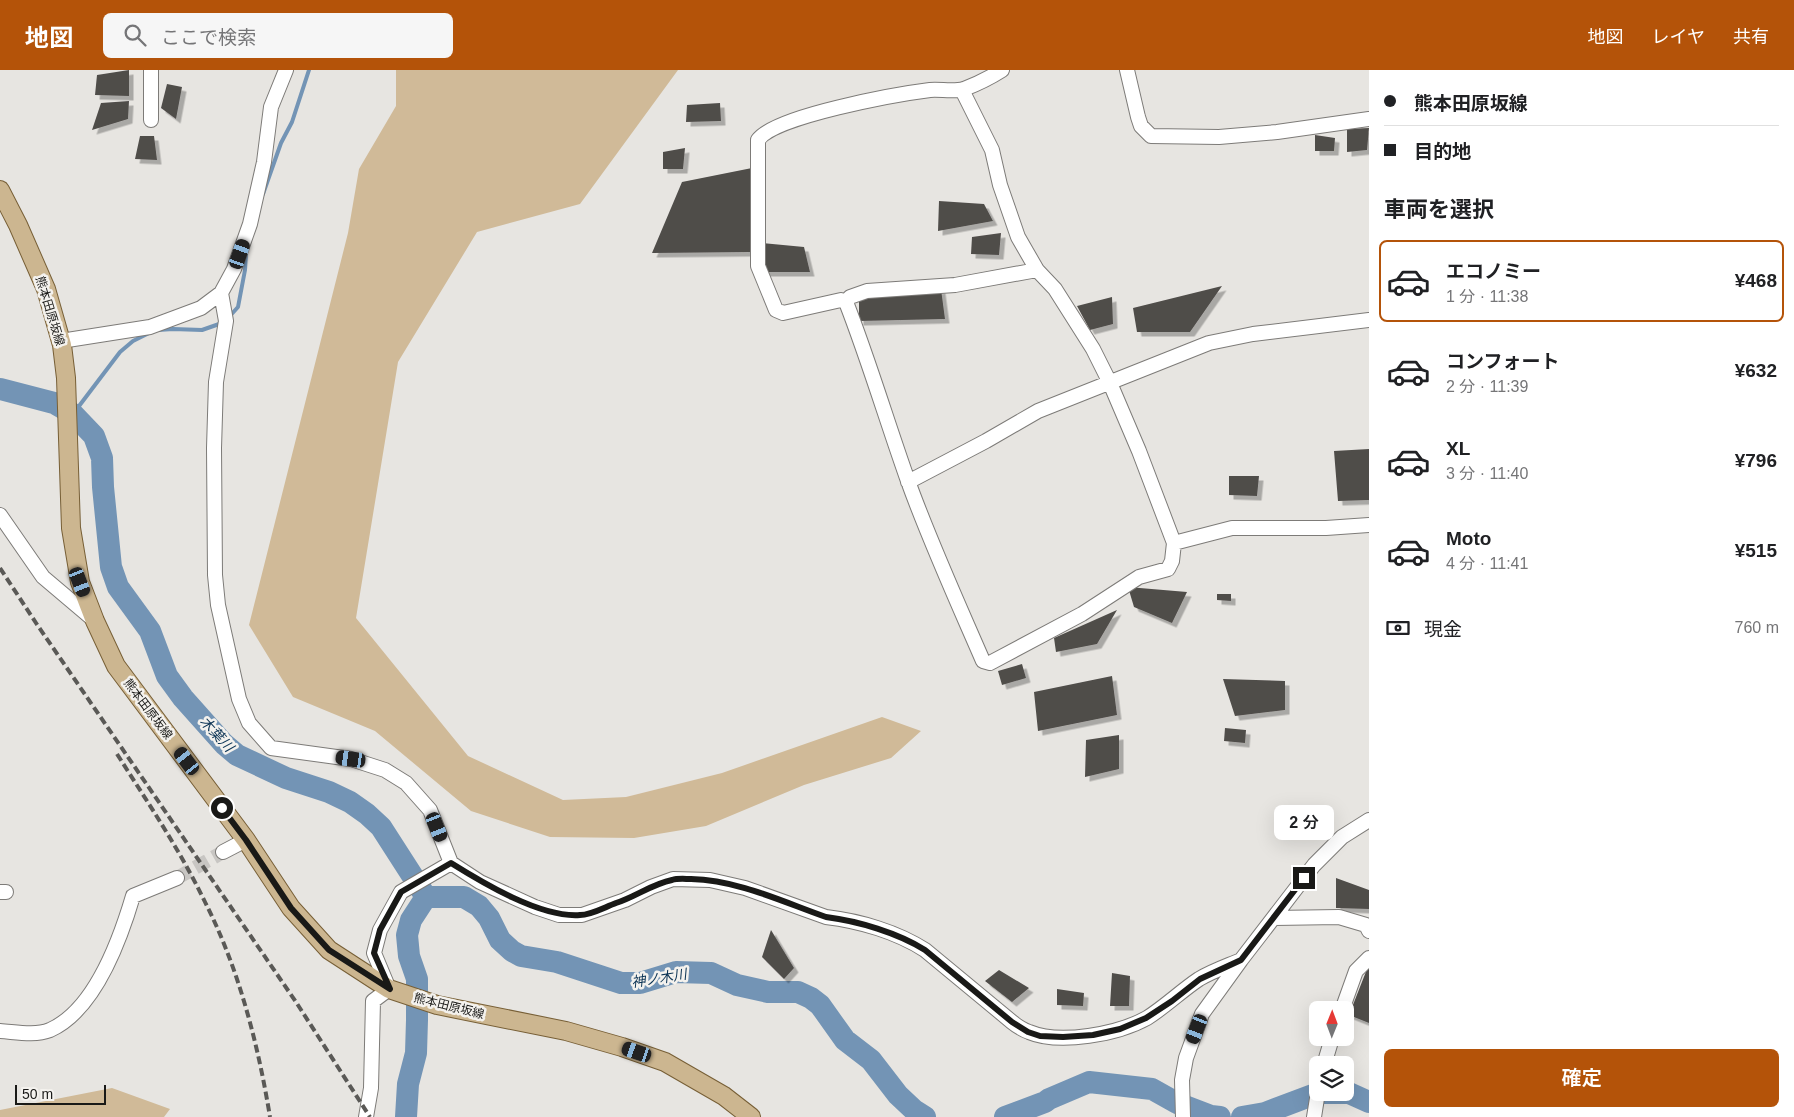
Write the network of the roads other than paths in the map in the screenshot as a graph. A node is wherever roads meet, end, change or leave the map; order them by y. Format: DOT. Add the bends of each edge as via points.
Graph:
graph roads {
  1 [pos="151,70"];
  2 [pos="286,70"];
  3 [pos="1002,70"];
  4 [pos="1127,70"];
  5 [pos="962,90"];
  6 [pos="1369,119"];
  7 [pos="150,120"];
  8 [pos="0,190"];
  9 [pos="1037,270"];
  10 [pos="221,293"];
  11 [pos="846,302"];
  12 [pos="1369,320"];
  13 [pos="61,342"];
  14 [pos="1110,383"];
  15 [pos="908,482"];
  16 [pos="0,514"];
  17 [pos="1369,525"];
  18 [pos="1174,543"];
  19 [pos="95,621"];
  20 [pos="1369,820"];
  21 [pos="246,840"];
  22 [pos="223,852"];
  23 [pos="451,863"];
  24 [pos="177,878"];
  25 [pos="1274,918"];
  26 [pos="1369,931"];
  27 [pos="1369,958"];
  28 [pos="1241,960"];
  29 [pos="396,992"];
  30 [pos="1345,1001"];
  31 [pos="0,1030"];
  32 [pos="1317,1101"];
  33 [pos="366,1117"];
  34 [pos="751,1117"];
  35 [pos="1183,1117"];
  36 [pos="1314,1117"];
  1 -- 7 [label="street"];
  2 -- 10 [label="street" via="270,107 264,162 250,224 234,269"];
  3 -- 5 [label="street"];
  4 -- 6 [label="street" via="1141,126 1151,136 1219,137"];
  5 -- 9 [label="street" via="992,150 1018,237"];
  5 -- 11 [label="street" via="931,90 836,107 795,120 762,134 758,140 758,266 776,310 783,313 841,300"];
  8 -- 13 [label="main road, 熊本田原坂線" via="46,289"];
  9 -- 11 [label="street" via="955,285 867,291 850,297"];
  9 -- 14 [label="street" via="1055,288"];
  10 -- 13 [label="street" via="201,308 150,327"];
  10 -- 23 [label="street" via="226,321 216,382 215,575 218,605 239,699 249,723 271,748 351,759 385,770 406,782 430,810"];
  11 -- 15 [label="street"];
  12 -- 14 [label="street" via="1253,334 1209,343"];
  13 -- 19 [label="main road, 熊本田原坂線" via="66,378 71,528 80,582"];
  14 -- 15 [label="street" via="1038,410 986,442"];
  14 -- 18 [label="street"];
  15 -- 18 [label="street" via="983,661 990,663 1082,614 1139,577 1168,569"];
  16 -- 19 [label="street" via="43,577"];
  17 -- 18 [label="street" via="1232,528"];
  19 -- 21 [label="main road, 熊本田原坂線" via="116,666"];
  20 -- 25 [label="street" via="1342,838 1314,865"];
  21 -- 22 [label="street"];
  21 -- 29 [label="main road, 熊本田原坂線" via="291,908 329,950"];
  23 -- 28 [label="street" via="480,882 559,915 582,915 673,879 710,880 745,888 826,917 888,932 914,943 1012,1022 1040,1036 1093,1035 1120,1029 1146,1018 1200,979"];
  23 -- 29 [label="street" via="401,892 380,930 374,953"];
  24 -- 31 [label="street" via="133,896 122,934 108,963 87,998 75,1011 50,1030 37,1033"];
  25 -- 26 [label="street" via="1339,917 1366,925"];
  25 -- 28 [label="street"];
  27 -- 30 [label="street" via="1356,971"];
  28 -- 35 [label="street" via="1202,1014 1186,1058 1182,1080"];
  29 -- 33 [label="street" via="373,1001 371,1088"];
  29 -- 34 [label="main road, 熊本田原坂線" via="437,1005 566,1032 666,1062 724,1096"];
  32 -- 36 [label="street"];
}
